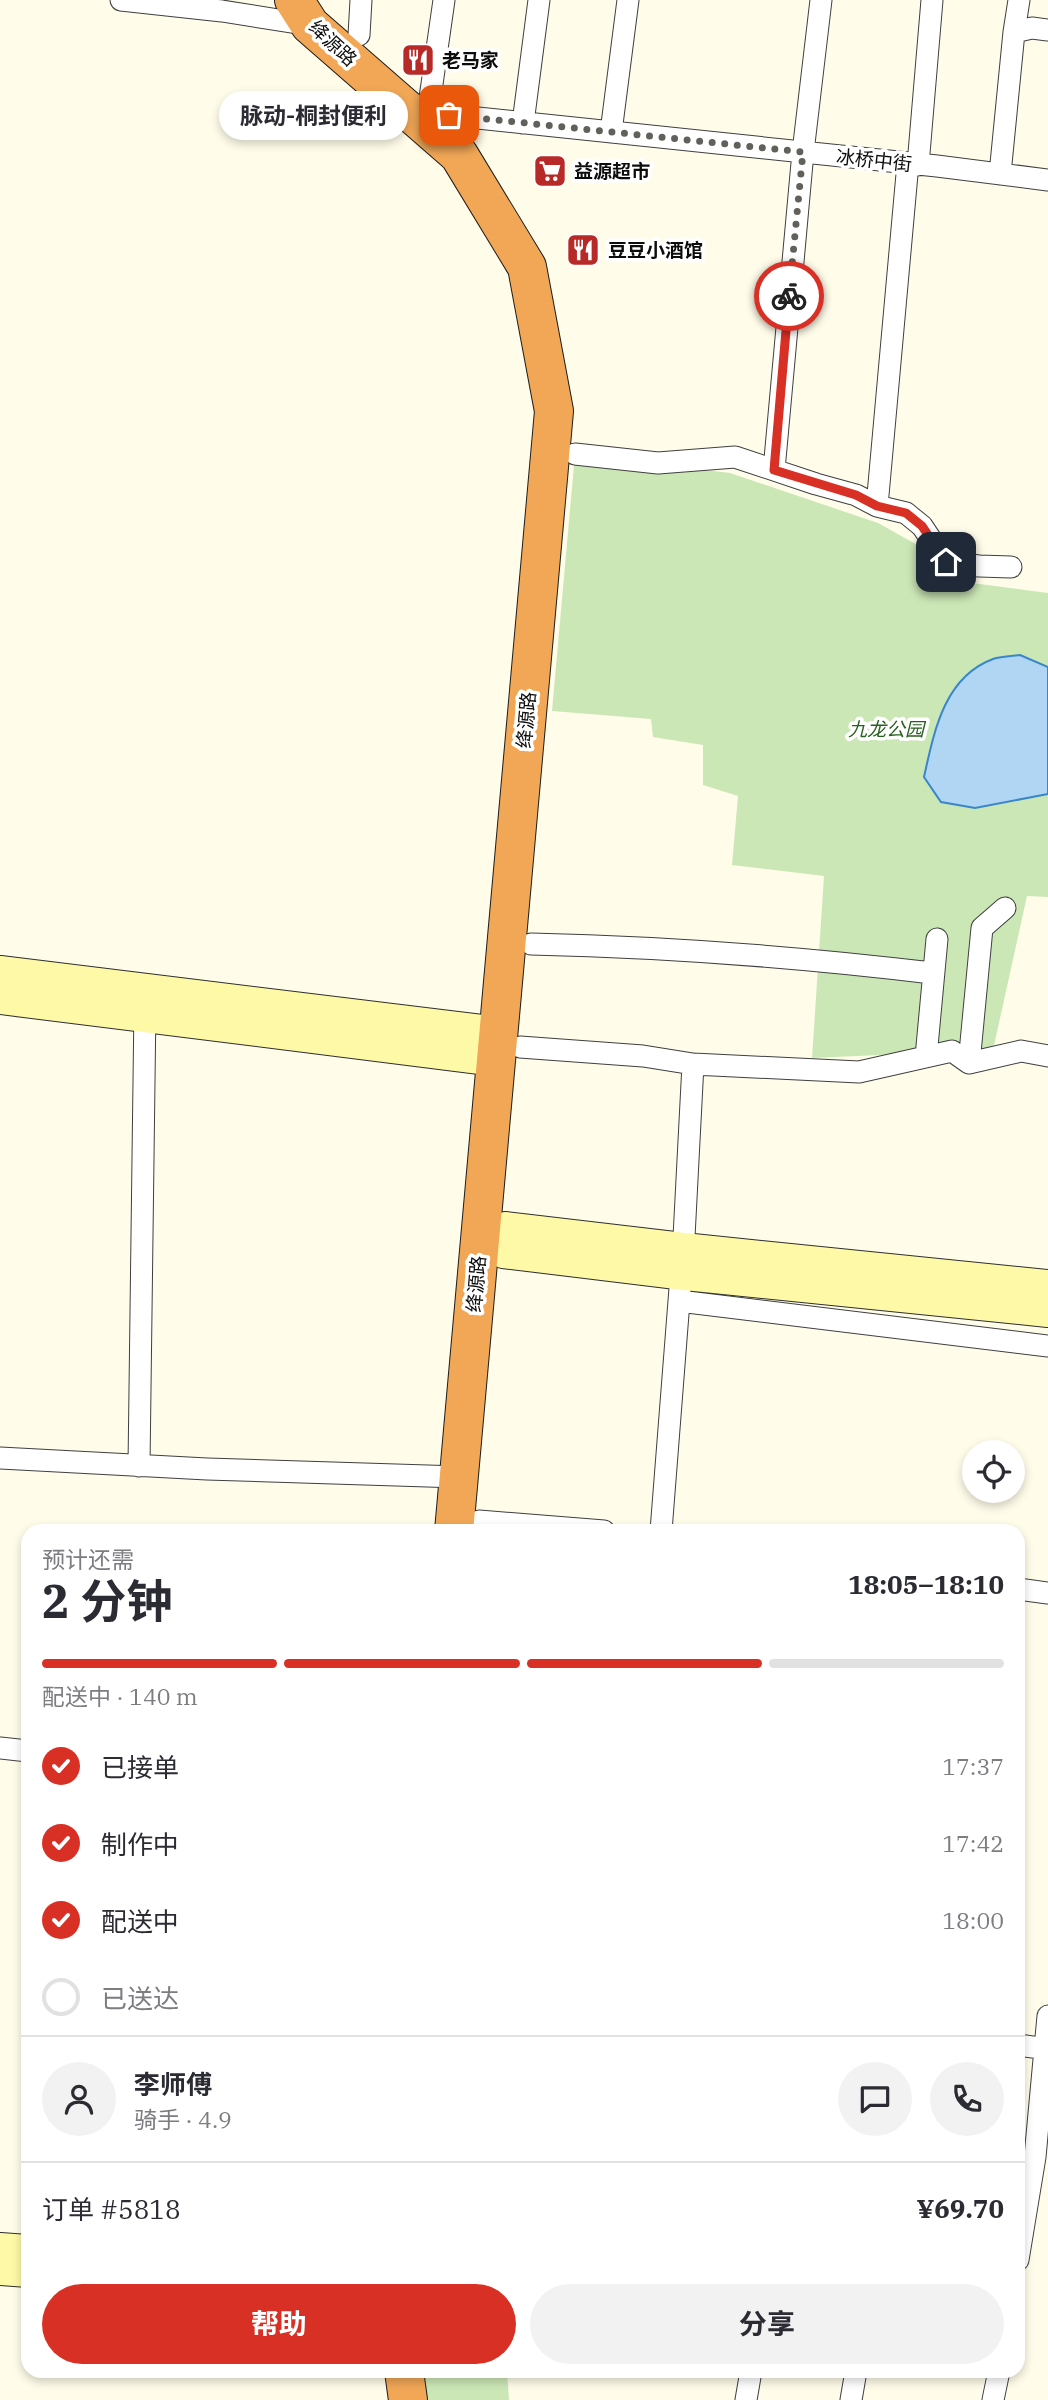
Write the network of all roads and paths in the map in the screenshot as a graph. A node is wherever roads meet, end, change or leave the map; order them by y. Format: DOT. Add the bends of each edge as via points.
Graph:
graph roads {
  1 [pos="121,0"];
  2 [pos="444,0"];
  3 [pos="539,0"];
  4 [pos="628,0"];
  5 [pos="821,0"];
  6 [pos="932,0"];
  7 [pos="1019,0"];
  8 [pos="309,8"];
  9 [pos="360,18"];
  10 [pos="1048,30"];
  11 [pos="1014,32"];
  12 [pos="440,106"];
  13 [pos="523,123"];
  14 [pos="611,132"];
  15 [pos="803,152"];
  16 [pos="913,164"];
  17 [pos="1000,174"];
  18 [pos="1048,180"];
  19 [pos="575,454"];
  20 [pos="774,470"];
  21 [pos="877,506"];
  22 [pos="1011,567"];
  23 [pos="1005,908"];
  24 [pos="937,939"];
  25 [pos="531,944"];
  26 [pos="0,971"];
  27 [pos="932,973"];
  28 [pos="0,999"];
  29 [pos="145,1003"];
  30 [pos="505,1047"];
  31 [pos="1048,1056"];
  32 [pos="926,1057"];
  33 [pos="969,1063"];
  34 [pos="693,1064"];
  35 [pos="504,1240"];
  36 [pos="681,1274"];
  37 [pos="1048,1285"];
  38 [pos="1048,1312"];
  39 [pos="1048,1346"];
  40 [pos="0,1458"];
  41 [pos="139,1466"];
  42 [pos="459,1477"];
  43 [pos="470,1524"];
  44 [pos="471,1524"];
  45 [pos="662,1524"];
  46 [pos="1025,1591"];
  47 [pos="1048,1593"];
  48 [pos="0,1748"];
  49 [pos="21,1750"];
  50 [pos="1048,2016"];
  51 [pos="1025,2046"];
  52 [pos="1046,2049"];
  53 [pos="1025,2218"];
  54 [pos="0,2248"];
  55 [pos="21,2250"];
  56 [pos="0,2270"];
  57 [pos="21,2272"];
  58 [pos="380,2378"];
  59 [pos="405,2378"];
  60 [pos="750,2378"];
  61 [pos="855,2378"];
  62 [pos="998,2378"];
  63 [pos="383,2400"];
  64 [pos="408,2400"];
  65 [pos="746,2400"];
  66 [pos="851,2400"];
  67 [pos="993,2400"];
  1 -- 8 [label="street" via="222,11"];
  2 -- 12 [label="street"];
  3 -- 13 [label="street"];
  4 -- 14 [label="street"];
  5 -- 15 [label="street"];
  6 -- 16 [label="street"];
  7 -- 11 [label="street"];
  8 -- 9 [label="highway, 绛源路"];
  8 -- 30 [label="highway, 绛源路" via="459,155 527,267 554,411"];
  9 -- 12 [label="highway, 绛源路"];
  10 -- 11 [label="street"];
  11 -- 17 [label="street"];
  12 -- 13 [label="street, 冰桥中街"];
  12 -- 19 [label="highway, 绛源路" via="477,140 551,258 579,410"];
  13 -- 14 [label="street, 冰桥中街"];
  14 -- 15 [label="street, 冰桥中街"];
  15 -- 16 [label="street, 冰桥中街"];
  15 -- 20 [label="street"];
  16 -- 17 [label="street, 冰桥中街"];
  16 -- 21 [label="street"];
  17 -- 18 [label="street, 冰桥中街"];
  19 -- 20 [label="street" via="658,463 735,457"];
  19 -- 25 [label="highway, 绛源路"];
  20 -- 21 [label="street"];
  21 -- 22 [label="street" via="906,513 922,526 946,562"];
  23 -- 33 [label="street" via="982,928"];
  24 -- 27 [label="street"];
  25 -- 27 [label="street" via="754,955"];
  25 -- 30 [label="highway, 绛源路"];
  26 -- 29 [label="street"];
  27 -- 32 [label="street"];
  28 -- 29 [label="street"];
  29 -- 30 [label="street"];
  29 -- 41 [label="street"];
  30 -- 34 [label="street"];
  30 -- 35 [label="highway, 绛源路"];
  30 -- 42 [label="highway, 绛源路"];
  31 -- 33 [label="street" via="1021,1051"];
  32 -- 33 [label="street" via="952,1051"];
  32 -- 34 [label="street" via="859,1072"];
  34 -- 36 [label="street"];
  35 -- 36 [label="street"];
  35 -- 44 [label="highway, 绛源路"];
  36 -- 37 [label="street"];
  36 -- 38 [label="street"];
  36 -- 39 [label="street"];
  36 -- 45 [label="street"];
  40 -- 41 [label="street"];
  41 -- 42 [label="street"];
  42 -- 43 [label="highway, 绛源路"];
  46 -- 47 [label="street"];
  48 -- 49 [label="street"];
  50 -- 52 [label="street"];
  51 -- 52 [label="street"];
  52 -- 53 [label="street"];
  54 -- 55 [label="street"];
  56 -- 57 [label="street"];
  58 -- 63 [label="highway"];
  59 -- 64 [label="highway"];
  60 -- 65 [label="street"];
  61 -- 66 [label="street"];
  62 -- 67 [label="street"];
}
